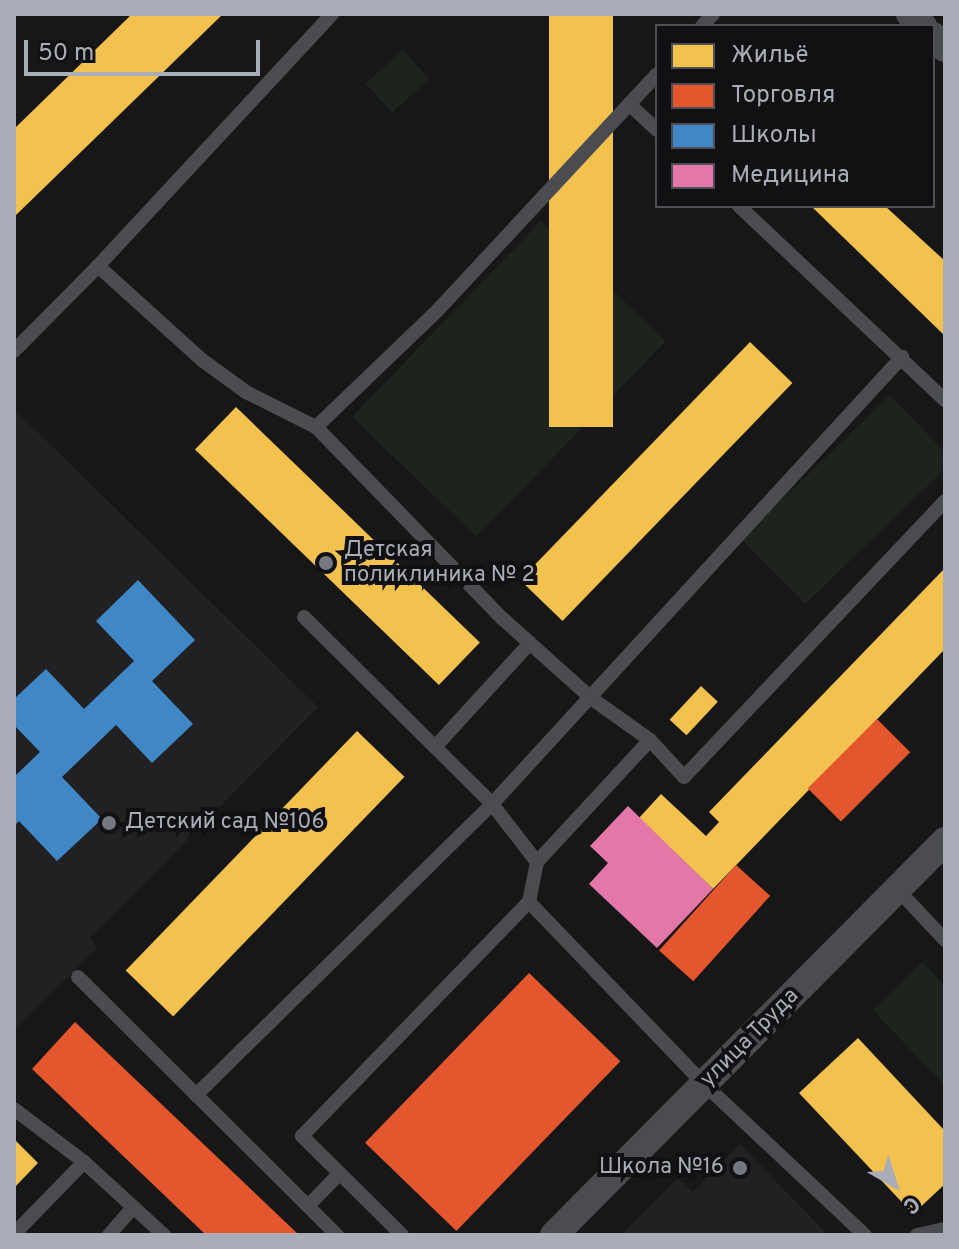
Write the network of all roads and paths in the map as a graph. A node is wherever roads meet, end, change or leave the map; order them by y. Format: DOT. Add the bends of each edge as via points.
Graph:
graph roads {
  1 [pos="332,14"];
  2 [pos="655,76"];
  3 [pos="629,104"];
  4 [pos="655,128"];
  5 [pos="741,208"];
  6 [pos="98,266"];
  7 [pos="14,351"];
  8 [pos="902,357"];
  9 [pos="945,400"];
  10 [pos="316,427"];
  11 [pos="945,501"];
  12 [pos="304,617"];
  13 [pos="530,643"];
  14 [pos="591,698"];
  15 [pos="650,740"];
  16 [pos="435,747"];
  17 [pos="492,804"];
  18 [pos="945,841"];
  19 [pos="537,862"];
  20 [pos="898,890"];
  21 [pos="529,902"];
  22 [pos="945,940"];
  23 [pos="78,977"];
  24 [pos="704,1084"];
  25 [pos="196,1095"];
  26 [pos="14,1109"];
  27 [pos="84,1162"];
  28 [pos="339,1174"];
  29 [pos="308,1206"];
  30 [pos="133,1207"];
  31 [pos="945,1229"];
  32 [pos="14,1234"];
  33 [pos="109,1235"];
  34 [pos="164,1235"];
  35 [pos="337,1235"];
  36 [pos="402,1235"];
  37 [pos="554,1235"];
  38 [pos="865,1235"];
  39 [pos="917,1235"];
  1 -- 6 [label="lane"];
  2 -- 3 [label="lane"];
  3 -- 4 [label="lane"];
  3 -- 10 [label="lane" via="437,311"];
  5 -- 8 [label="lane"];
  6 -- 7 [label="lane"];
  6 -- 10 [label="lane" via="202,360 246,392"];
  8 -- 9 [label="lane"];
  8 -- 14 [label="lane"];
  10 -- 13 [label="lane"];
  11 -- 15 [label="lane" via="684,777"];
  12 -- 16 [label="lane"];
  13 -- 14 [label="lane"];
  13 -- 16 [label="lane"];
  14 -- 15 [label="lane"];
  14 -- 17 [label="lane"];
  15 -- 19 [label="lane"];
  16 -- 17 [label="lane"];
  17 -- 19 [label="lane"];
  17 -- 25 [label="lane"];
  18 -- 20 [label="street, улица Труда"];
  19 -- 21 [label="lane"];
  20 -- 22 [label="lane"];
  20 -- 24 [label="street, улица Труда"];
  21 -- 24 [label="lane"];
  21 -- 28 [label="lane" via="302,1136"];
  23 -- 25 [label="lane"];
  24 -- 37 [label="street, улица Труда"];
  24 -- 38 [label="lane"];
  25 -- 29 [label="lane"];
  26 -- 27 [label="lane"];
  27 -- 30 [label="lane"];
  27 -- 32 [label="lane"];
  28 -- 29 [label="lane"];
  28 -- 36 [label="lane"];
  29 -- 35 [label="lane"];
  30 -- 33 [label="lane"];
  30 -- 34 [label="lane"];
  31 -- 39 [label="lane"];
}
